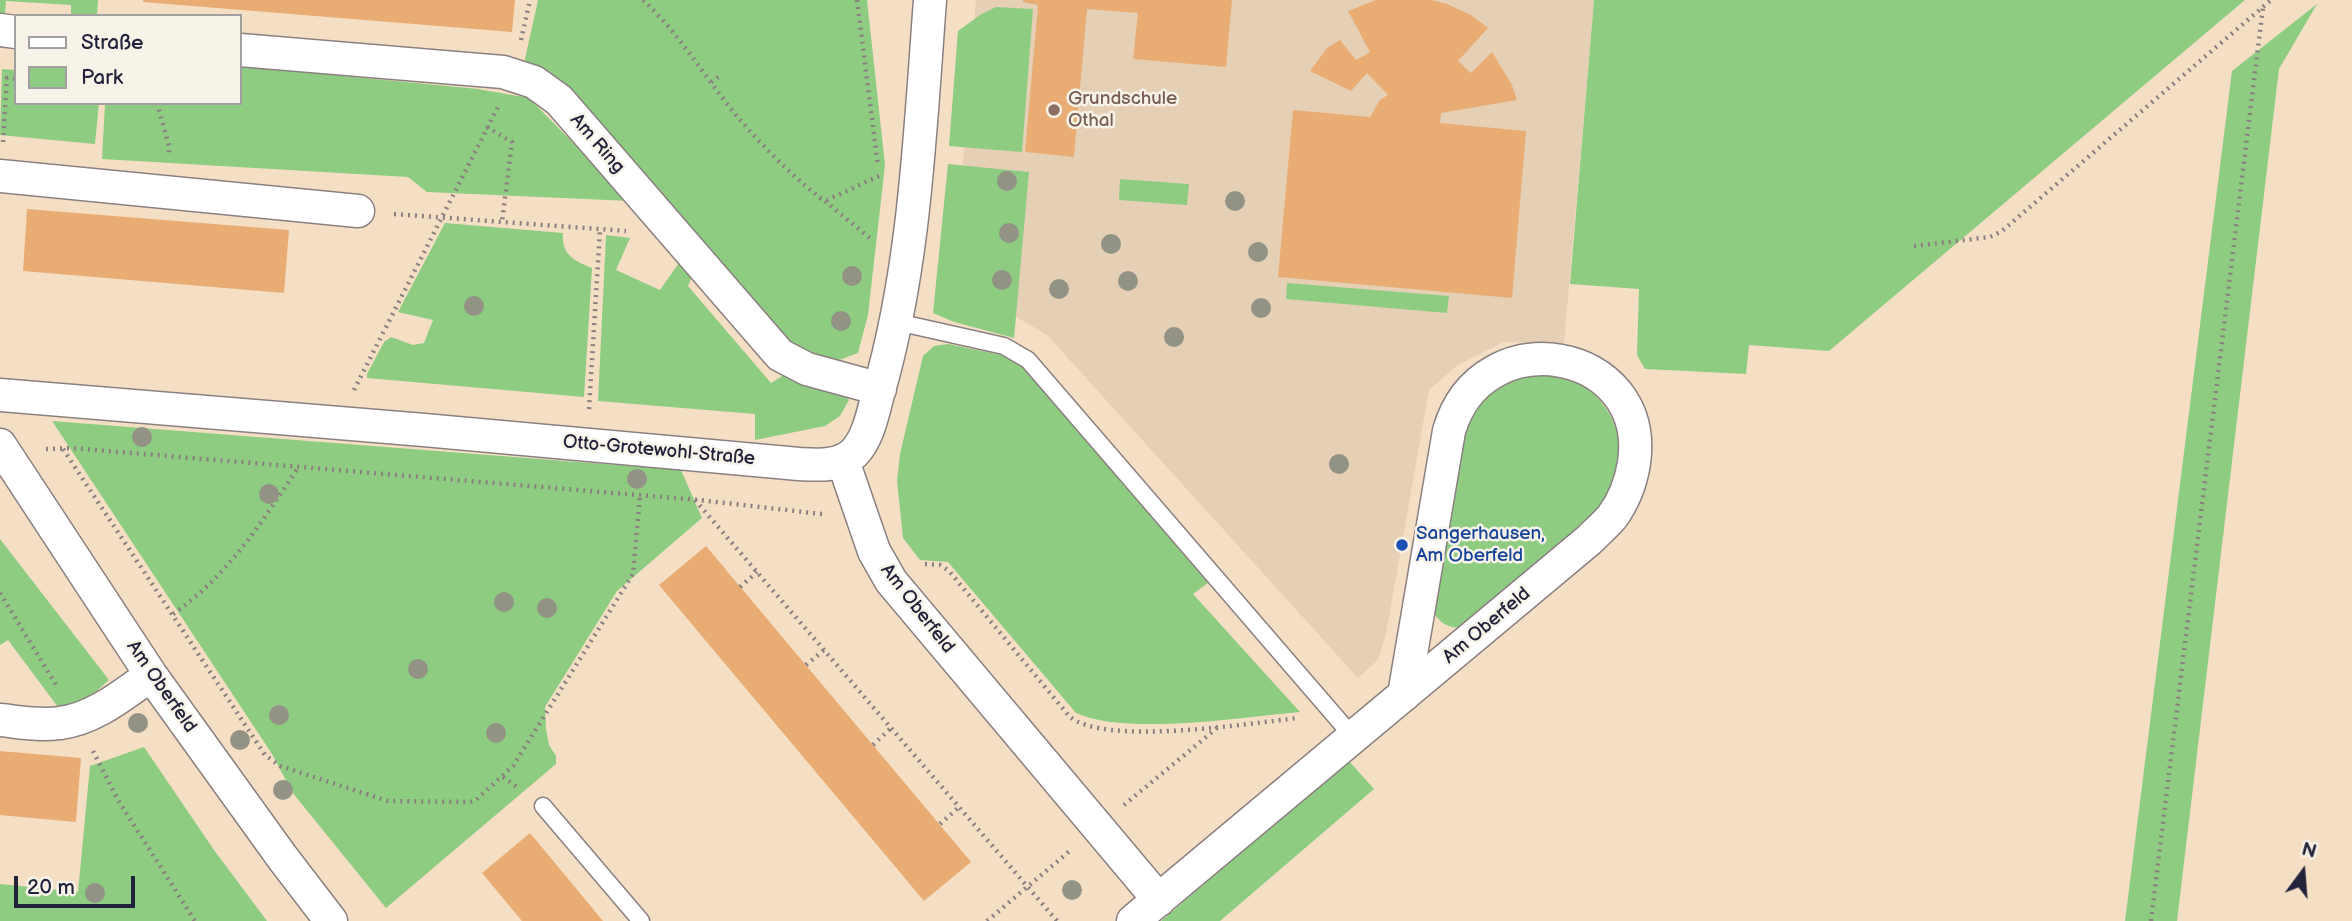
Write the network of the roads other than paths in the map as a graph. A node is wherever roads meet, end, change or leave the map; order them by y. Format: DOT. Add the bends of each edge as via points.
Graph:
graph roads {
  1 [pos="930,0"];
  2 [pos="242,50"];
  3 [pos="0,176"];
  4 [pos="358,211"];
  5 [pos="897,322"];
  6 [pos="880,389"];
  7 [pos="0,395"];
  8 [pos="1,448"];
  9 [pos="842,461"];
  10 [pos="151,675"];
  11 [pos="1404,695"];
  12 [pos="0,720"];
  13 [pos="1354,738"];
  14 [pos="543,806"];
  15 [pos="1159,900"];
  16 [pos="331,921"];
  17 [pos="641,921"];
  18 [pos="1133,921"];
  1 -- 5 [label="street" via="915,184"];
  2 -- 6 [label="street, Am Ring" via="514,75 534,82 559,100 780,355 807,369"];
  3 -- 4 [label="street"];
  5 -- 6 [label="street"];
  5 -- 13 [label="lane" via="1004,346 1028,360"];
  6 -- 9 [label="street" via="859,446"];
  7 -- 9 [label="street, Otto-Grotewohl-Straße" via="799,464"];
  8 -- 10 [label="street, Am Oberfeld"];
  9 -- 15 [label="street, Am Oberfeld" via="881,566 899,592"];
  10 -- 12 [label="street" via="95,712 76,719 47,724"];
  10 -- 16 [label="street, Am Oberfeld"];
  11 -- 11 [label="street, Am Oberfeld" via="1589,540 1621,503 1636,452 1630,417 1614,390 1586,368 1556,358 1512,362 1486,375 1457,408 1449,431"];
  11 -- 13 [label="street, Am Oberfeld"];
  13 -- 15 [label="street, Am Oberfeld"];
  14 -- 17 [label="lane"];
  15 -- 18 [label="street, Am Oberfeld"];
}
